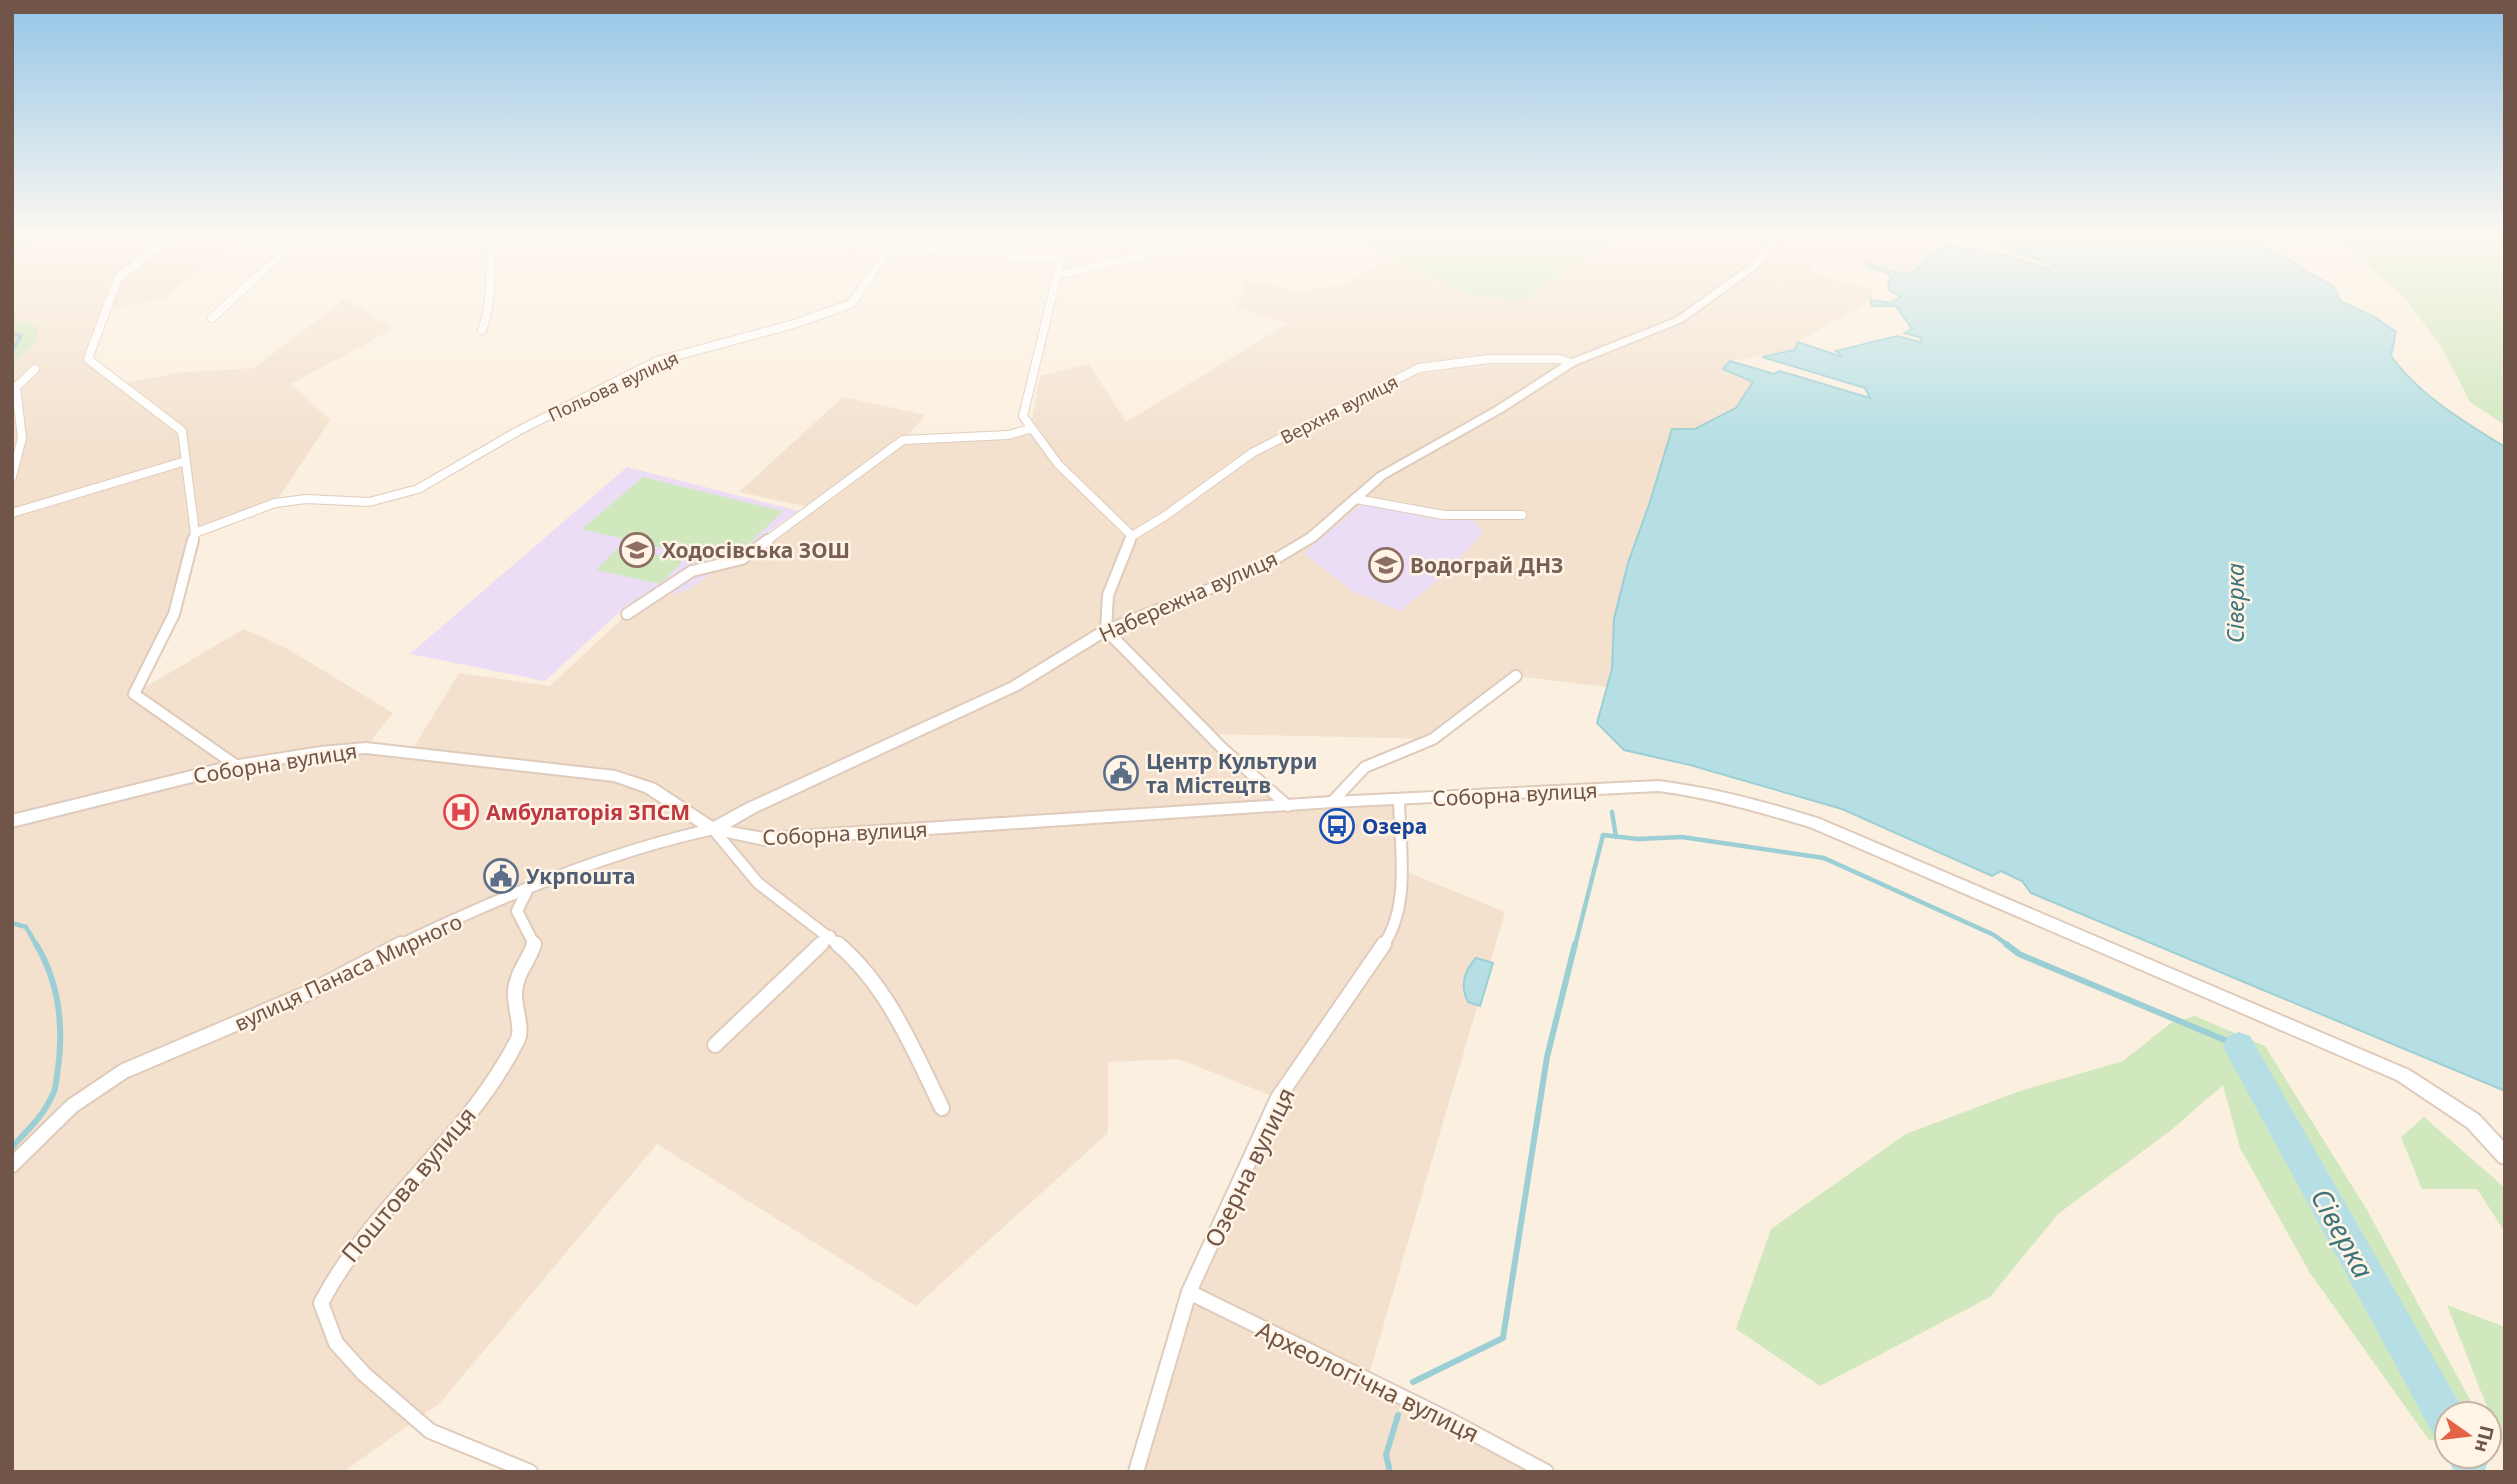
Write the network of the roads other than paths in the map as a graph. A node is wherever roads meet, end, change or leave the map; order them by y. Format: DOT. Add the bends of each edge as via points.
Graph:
graph roads {
  1 [pos="108,306"];
  2 [pos="225,306"];
  3 [pos="489,306"];
  4 [pos="844,306"];
  5 [pos="1050,306"];
  6 [pos="1699,306"];
  7 [pos="212,318"];
  8 [pos="482,330"];
  9 [pos="1571,363"];
  10 [pos="36,369"];
  11 [pos="1030,429"];
  12 [pos="186,461"];
  13 [pos="12,477"];
  14 [pos="1356,499"];
  15 [pos="12,513"];
  16 [pos="1522,515"];
  17 [pos="195,533"];
  18 [pos="1132,536"];
  19 [pos="627,614"];
  20 [pos="1106,630"];
  21 [pos="1516,676"];
  22 [pos="237,766"];
  23 [pos="1399,800"];
  24 [pos="1332,802"];
  25 [pos="1288,806"];
  26 [pos="12,821"];
  27 [pos="713,829"];
  28 [pos="527,891"];
  29 [pos="830,936"];
  30 [pos="715,1045"];
  31 [pos="942,1108"];
  32 [pos="2505,1156"];
  33 [pos="12,1166"];
  34 [pos="1189,1292"];
  35 [pos="530,1472"];
  36 [pos="1136,1472"];
  37 [pos="1546,1472"];
  1 -- 12 [label="street" via="88,359 181,431"];
  2 -- 7 [label="street"];
  3 -- 8 [label="street"];
  4 -- 17 [label="street, Польова вулиця" via="657,361 518,431 418,489 369,502 306,499 275,503"];
  5 -- 11 [label="street" via="1023,416"];
  6 -- 9 [label="street, Набережна вулиця" via="1679,320"];
  9 -- 14 [label="street, Набережна вулиця" via="1381,476"];
  9 -- 18 [label="street, Верхня вулиця" via="1559,359 1478,361 1419,368 1252,453"];
  10 -- 13 [label="street" via="16,387 22,438"];
  11 -- 18 [label="street" via="1086,494"];
  11 -- 19 [label="street" via="1008,435 903,440 742,559 692,570"];
  12 -- 15 [label="street"];
  12 -- 17 [label="street"];
  14 -- 16 [label="street" via="1444,515"];
  14 -- 20 [label="street, Набережна вулиця" via="1312,537 1257,570"];
  17 -- 22 [label="street" via="174,614 134,694"];
  18 -- 20 [label="street" via="1108,595"];
  20 -- 25 [label="street" via="1223,749"];
  20 -- 27 [label="street, Набережна вулиця" via="1014,686"];
  21 -- 24 [label="street" via="1433,739 1365,767"];
  22 -- 26 [label="street, Соборна вулиця"];
  22 -- 27 [label="street, Соборна вулиця" via="366,748 596,773 650,788"];
  23 -- 24 [label="street, Соборна вулиця"];
  23 -- 32 [label="street, Соборна вулиця" via="1659,786 1732,798 1815,823 2390,1070 2473,1121"];
  23 -- 34 [label="street, Озерна вулиця" via="1401,908 1394,930 1278,1098"];
  24 -- 25 [label="street, Соборна вулиця"];
  25 -- 27 [label="street, Соборна вулиця" via="787,839 746,837"];
  27 -- 28 [label="street, вулиця Панаса Мирного" via="627,851"];
  27 -- 29 [label="street" via="764,888"];
  28 -- 33 [label="street, вулиця Панаса Мирного" via="400,945 240,1024 124,1071 72,1106"];
  28 -- 35 [label="street, Поштова вулиця" via="517,911 535,946 519,965 513,998 520,1036 463,1125 359,1240 335,1272 321,1303 336,1343 430,1431"];
  29 -- 30 [label="street"];
  29 -- 31 [label="street" via="881,992"];
  34 -- 36 [label="street, Озерна вулиця"];
  34 -- 37 [label="street, Археологічна вулиця"];
}
